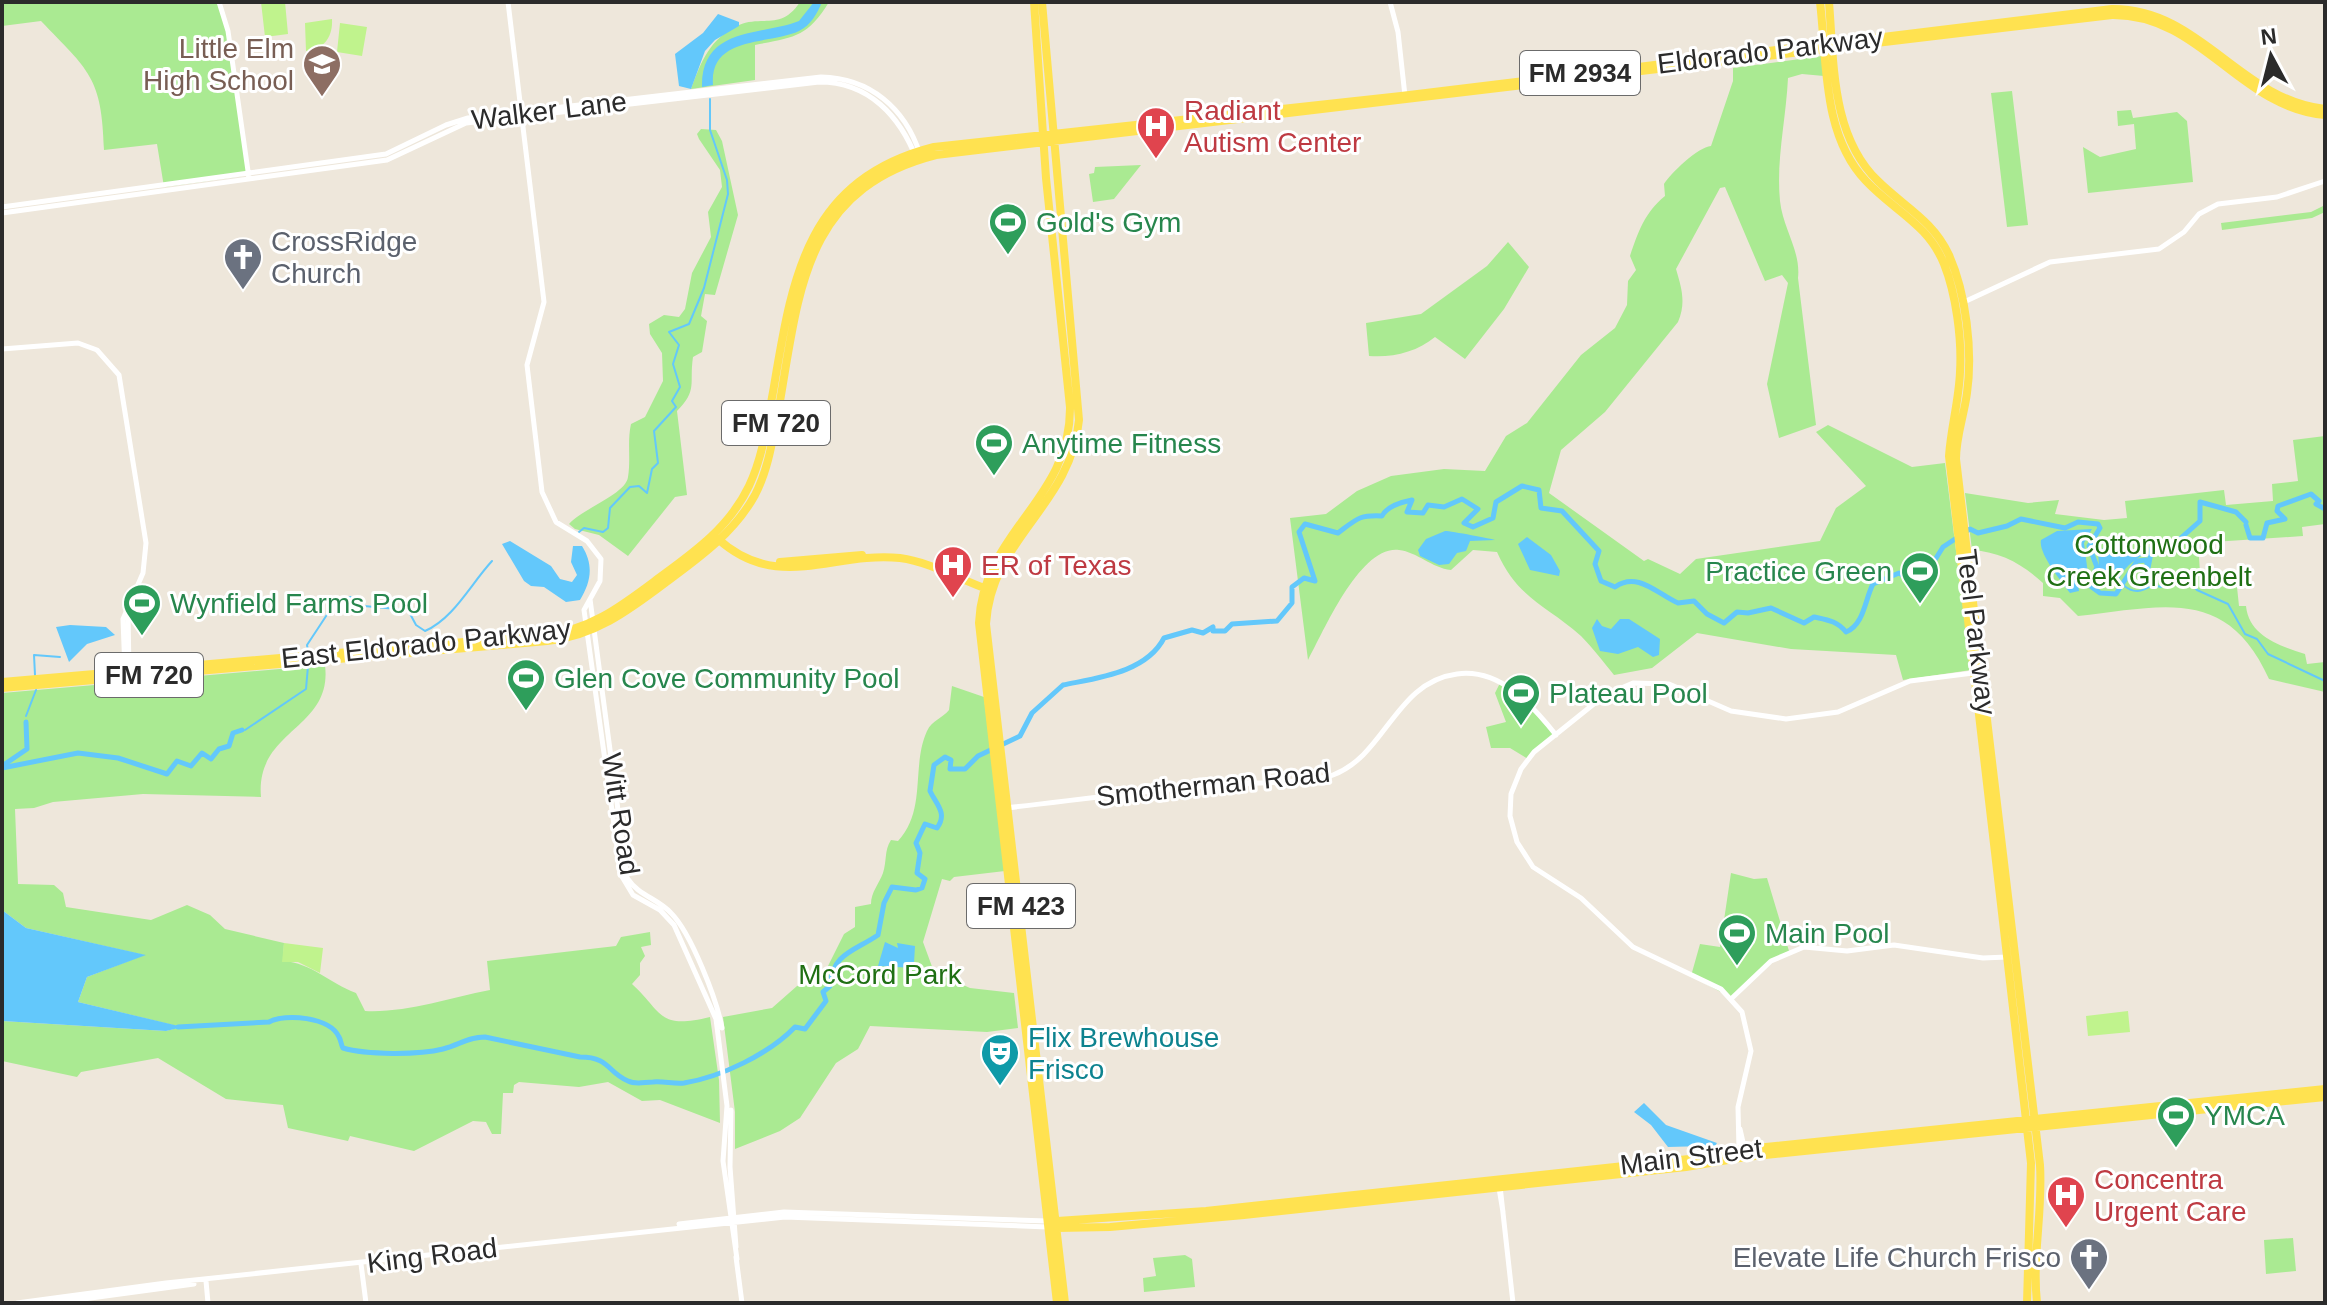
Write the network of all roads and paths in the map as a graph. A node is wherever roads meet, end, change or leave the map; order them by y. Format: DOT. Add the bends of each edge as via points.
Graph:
graph roads {
  1 [pos="219,2"];
  2 [pos="508,2"];
  3 [pos="1034,2"];
  4 [pos="1042,2"];
  5 [pos="1390,2"];
  6 [pos="1820,2"];
  7 [pos="1829,2"];
  8 [pos="2091,14"];
  9 [pos="1041,28"];
  10 [pos="1829,46"];
  11 [pos="1405,99"];
  12 [pos="2325,109"];
  13 [pos="522,114"];
  14 [pos="2325,115"];
  15 [pos="1049,138"];
  16 [pos="918,156"];
  17 [pos="249,177"];
  18 [pos="2325,181"];
  19 [pos="198,185"];
  20 [pos="164,187"];
  21 [pos="90,197"];
  22 [pos="120,198"];
  23 [pos="66,202"];
  24 [pos="2,210"];
  25 [pos="1957,301"];
  26 [pos="2,349"];
  27 [pos="719,536"];
  28 [pos="1963,545"];
  29 [pos="989,587"];
  30 [pos="589,629"];
  31 [pos="127,672"];
  32 [pos="1973,673"];
  33 [pos="2,682"];
  34 [pos="2,688"];
  35 [pos="1556,735"];
  36 [pos="1005,808"];
  37 [pos="2011,957"];
  38 [pos="1732,998"];
  39 [pos="2325,1089"];
  40 [pos="2325,1097"];
  41 [pos="2279,1098"];
  42 [pos="2030,1124"];
  43 [pos="1742,1153"];
  44 [pos="1500,1182"];
  45 [pos="732,1219"];
  46 [pos="1053,1224"];
  47 [pos="2034,1228"];
  48 [pos="361,1264"];
  49 [pos="206,1281"];
  50 [pos="69,1298"];
  51 [pos="17,1303"];
  52 [pos="54,1303"];
  53 [pos="208,1303"];
  54 [pos="366,1303"];
  55 [pos="742,1303"];
  56 [pos="1057,1303"];
  57 [pos="1065,1303"];
  58 [pos="1513,1303"];
  59 [pos="2027,1303"];
  60 [pos="2037,1303"];
  1 -- 17 [label="street"];
  2 -- 13 [label="street"];
  3 -- 9 [label="main road, FM 423"];
  4 -- 9 [label="main road, FM 423"];
  5 -- 11 [label="street"];
  6 -- 10 [label="main road, Teel Parkway"];
  7 -- 10 [label="main road, Teel Parkway"];
  8 -- 10 [label="main road, Eldorado Parkway / FM 2934"];
  8 -- 12 [label="main road, Eldorado Parkway / FM 2934" via="2128,9 2160,16 2193,33 2276,97"];
  8 -- 14 [label="main road, Eldorado Parkway / FM 2934" via="2156,21 2190,39 2273,102"];
  9 -- 15 [label="main road, FM 423"];
  10 -- 11 [label="main road, Eldorado Parkway / FM 2934"];
  10 -- 25 [label="main road, Teel Parkway" via="1836,108 1850,151 1867,182 1917,212 1940,239 1956,274"];
  11 -- 15 [label="main road, Eldorado Parkway / FM 2934"];
  13 -- 16 [label="street, Walker Lane" via="827,82 863,92 889,110"];
  13 -- 17 [label="street, Walker Lane" via="451,122 386,154"];
  13 -- 30 [label="street, Witt Road" via="544,302 527,365 542,492 556,522 587,541 601,559 602,574 590,598"];
  15 -- 16 [label="main road, East Eldorado Parkway"];
  15 -- 29 [label="main road, FM 423" via="1066,319 1069,431 1044,500"];
  16 -- 27 [label="main road, East Eldorado Parkway / FM 720" via="861,191 819,240 805,272 767,465 753,498"];
  17 -- 19 [label="street, Walker Lane"];
  18 -- 25 [label="street" via="2285,195 2218,204 2159,249 2050,262"];
  19 -- 20 [label="street, Walker Lane"];
  19 -- 22 [label="street, Walker Lane"];
  20 -- 21 [label="street, Walker Lane"];
  20 -- 22 [label="street"];
  21 -- 23 [label="street"];
  21 -- 24 [label="street, Walker Lane"];
  22 -- 24 [label="street, Walker Lane"];
  25 -- 28 [label="main road, Teel Parkway" via="1961,371 1949,439"];
  26 -- 31 [label="street" via="78,343 97,350 119,375 146,543 143,573 128,610"];
  27 -- 29 [label="main road" via="752,556 779,562 908,560"];
  27 -- 30 [label="main road, East Eldorado Parkway / FM 720"];
  28 -- 32 [label="main road, Teel Parkway"];
  28 -- 37 [label="main road, Teel Parkway"];
  29 -- 36 [label="main road, FM 423" via="979,623"];
  30 -- 31 [label="main road, East Eldorado Parkway / FM 720"];
  30 -- 45 [label="street, Witt Road" via="627,878 650,902 672,913 716,1019 729,1109 723,1161"];
  31 -- 33 [label="main road, East Eldorado Parkway / FM 720"];
  31 -- 34 [label="main road, East Eldorado Parkway / FM 720"];
  32 -- 35 [label="street" via="1910,681 1848,709 1786,719 1731,711 1669,684 1633,683 1605,695"];
  32 -- 37 [label="main road, Teel Parkway"];
  35 -- 36 [label="street, Smotherman Road" via="1533,707 1500,683 1456,674 1414,694 1362,757 1331,776"];
  35 -- 38 [label="street" via="1527,760 1511,794 1512,825 1524,854 1633,947"];
  36 -- 46 [label="main road, FM 423"];
  37 -- 38 [label="street" via="1894,945 1847,951 1804,947 1771,961"];
  37 -- 42 [label="main road, Teel Parkway"];
  38 -- 43 [label="street" via="1745,1019 1751,1045 1738,1107"];
  39 -- 41 [label="main road, Main Street"];
  40 -- 41 [label="main road, Main Street"];
  41 -- 42 [label="main road, Main Street"];
  42 -- 43 [label="main road, Main Street"];
  42 -- 47 [label="main road, Teel Parkway"];
  43 -- 44 [label="main road, Main Street"];
  44 -- 46 [label="main road, Main Street" via="1110,1227"];
  44 -- 58 [label="street"];
  45 -- 46 [label="street, King Road" via="879,1216"];
  45 -- 48 [label="street, King Road"];
  45 -- 55 [label="street, Witt Road"];
  46 -- 56 [label="main road, FM 423"];
  46 -- 57 [label="main road, FM 423"];
  47 -- 59 [label="main road, Teel Parkway" via="2025,1259"];
  47 -- 60 [label="main road, Teel Parkway"];
  48 -- 49 [label="street, King Road"];
  48 -- 54 [label="street"];
  49 -- 50 [label="street, King Road"];
  49 -- 53 [label="street"];
  50 -- 51 [label="street, King Road"];
  50 -- 52 [label="street, King Road"];
}
